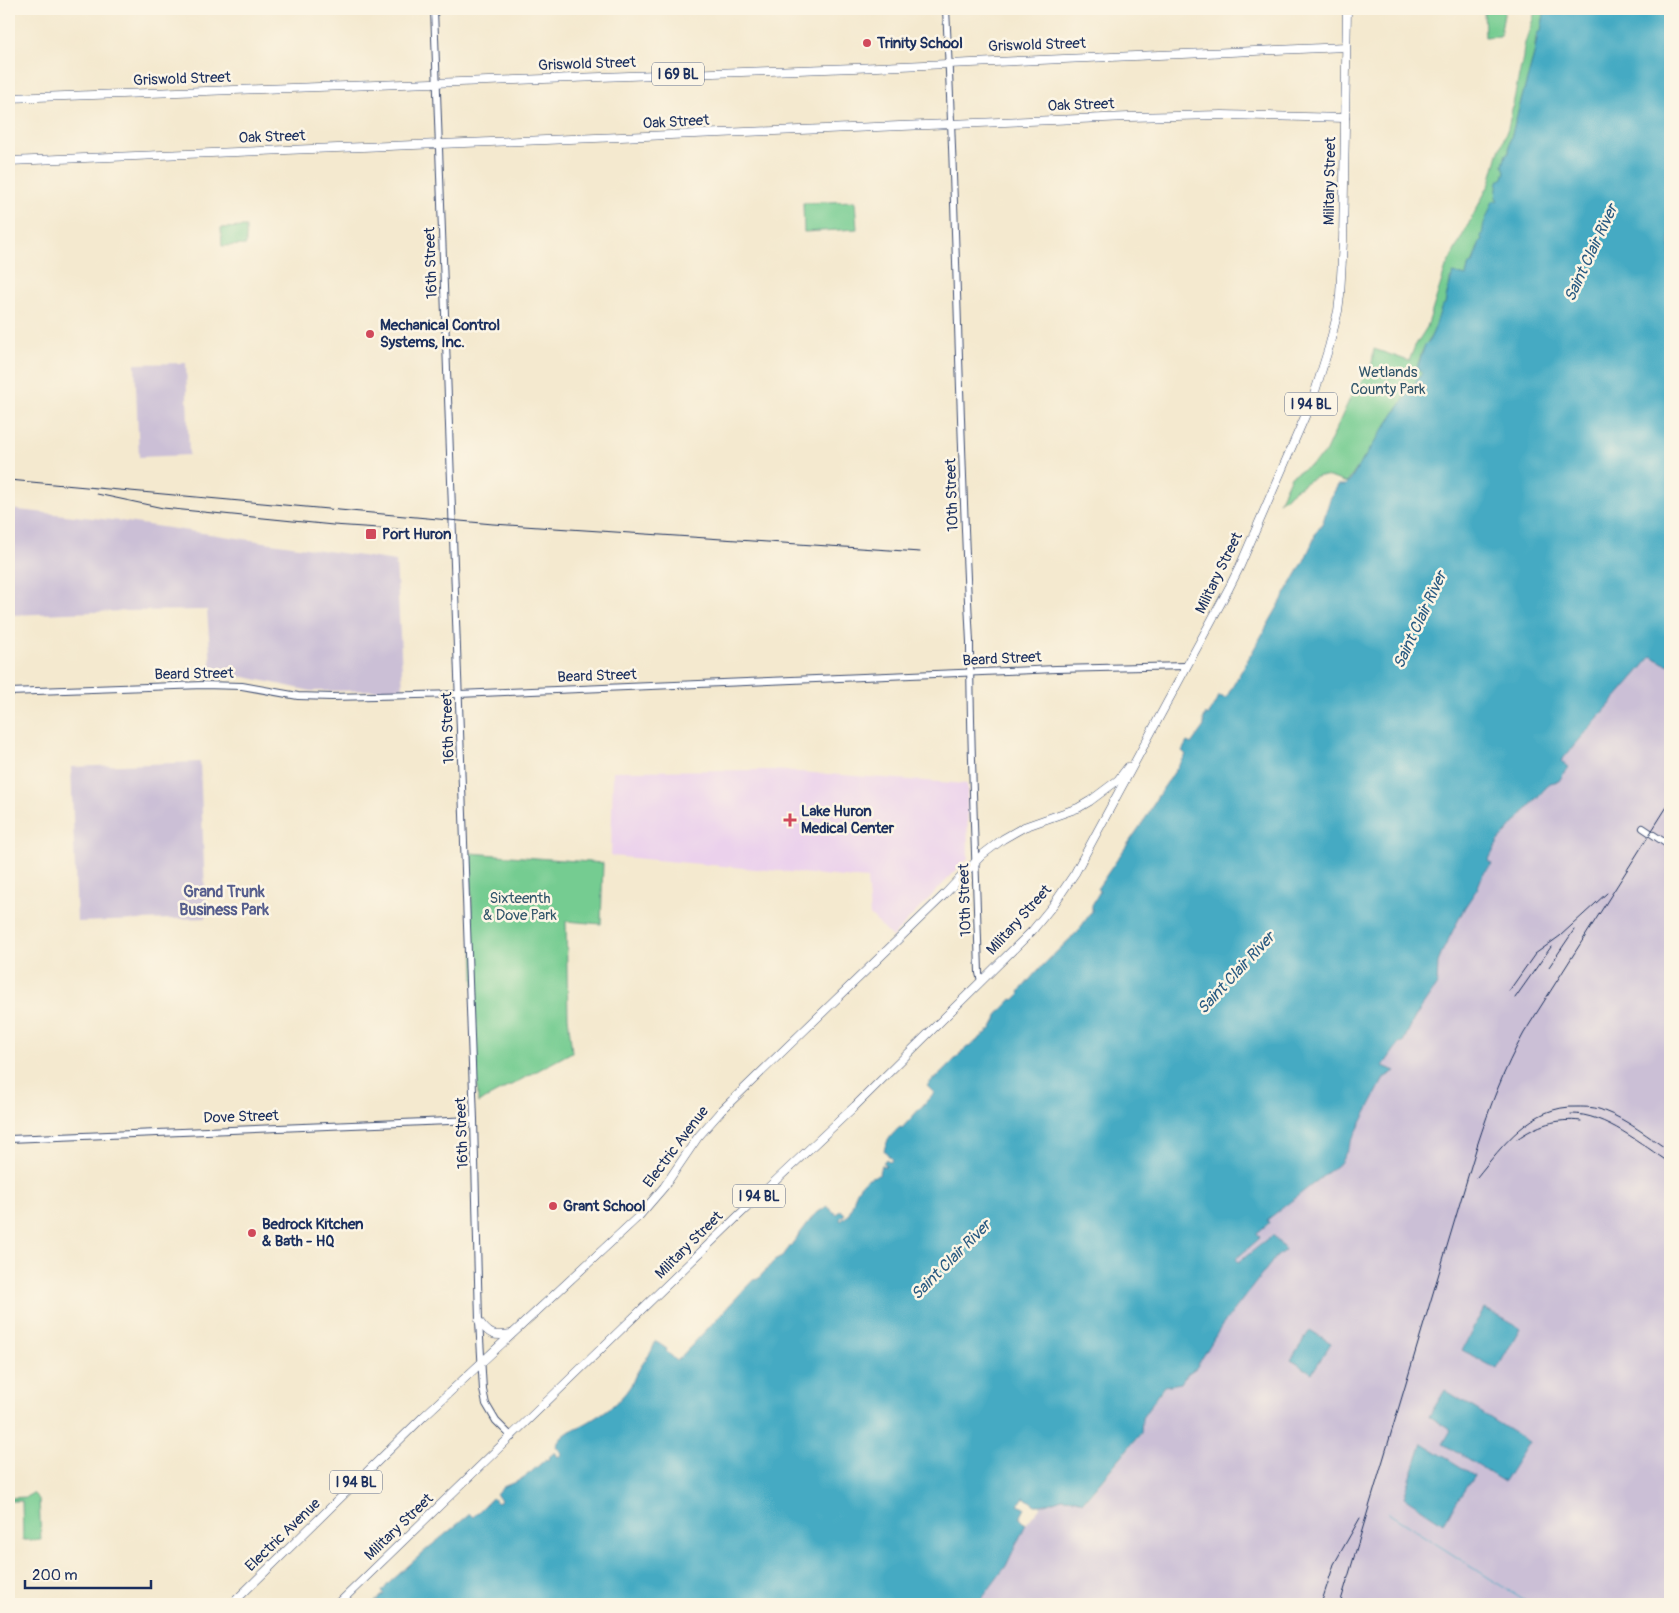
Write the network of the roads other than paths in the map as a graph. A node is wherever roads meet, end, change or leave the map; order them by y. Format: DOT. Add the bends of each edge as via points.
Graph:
graph roads {
  1 [pos="434,9"];
  2 [pos="946,9"];
  3 [pos="1347,9"];
  4 [pos="1346,47"];
  5 [pos="949,63"];
  6 [pos="437,83"];
  7 [pos="9,98"];
  8 [pos="1345,118"];
  9 [pos="951,124"];
  10 [pos="439,144"];
  11 [pos="9,161"];
  12 [pos="1187,666"];
  13 [pos="970,673"];
  14 [pos="9,692"];
  15 [pos="459,694"];
  16 [pos="1138,756"];
  17 [pos="1104,792"];
  18 [pos="1111,809"];
  19 [pos="1643,828"];
  20 [pos="1670,846"];
  21 [pos="976,862"];
  22 [pos="981,981"];
  23 [pos="474,1120"];
  24 [pos="9,1139"];
  25 [pos="479,1321"];
  26 [pos="513,1333"];
  27 [pos="482,1361"];
  28 [pos="512,1437"];
  29 [pos="232,1604"];
  30 [pos="338,1604"];
  1 -- 6 [label="street, 16th Street"];
  2 -- 5 [label="street, 10th Street"];
  3 -- 4 [label="main road, Military Street"];
  4 -- 5 [label="main road, Griswold Street / I 69 BL"];
  4 -- 8 [label="main road, Military Street"];
  5 -- 6 [label="main road, Griswold Street / I 69 BL"];
  5 -- 9 [label="street, 10th Street"];
  6 -- 7 [label="main road, Griswold Street / I 69 BL"];
  6 -- 10 [label="street, 16th Street"];
  8 -- 9 [label="main road, Oak Street" via="1171,116"];
  8 -- 12 [label="main road, Military Street / I 94 BL" via="1340,295 1329,347 1306,417 1240,566"];
  9 -- 10 [label="main road, Oak Street"];
  9 -- 13 [label="street, 10th Street"];
  10 -- 11 [label="main road, Oak Street"];
  10 -- 15 [label="street, 16th Street"];
  12 -- 13 [label="street, Beard Street"];
  12 -- 16 [label="main road, Military Street / I 94 BL"];
  13 -- 15 [label="street, Beard Street"];
  13 -- 21 [label="street, 10th Street"];
  14 -- 15 [label="street, Beard Street" via="203,684 242,686 310,697"];
  15 -- 23 [label="street, 16th Street"];
  16 -- 17 [label="main road, Electric Avenue / I 94 BL"];
  16 -- 18 [label="main road, Military Street / I 94 BL"];
  17 -- 18 [label="main road" via="1110,798"];
  17 -- 21 [label="main road, Electric Avenue / I 94 BL" via="1078,808 1013,833"];
  18 -- 22 [label="main road, Military Street / I 94 BL" via="1054,904 1032,931"];
  19 -- 20 [label="street"];
  21 -- 22 [label="street, 10th Street"];
  21 -- 26 [label="main road, Electric Avenue / I 94 BL" via="720,1111 639,1216"];
  22 -- 28 [label="main road, Military Street / I 94 BL"];
  23 -- 24 [label="street, Dove Street"];
  23 -- 25 [label="street, 16th Street"];
  25 -- 26 [label="main road" via="492,1334"];
  25 -- 27 [label="street, 16th Street"];
  26 -- 27 [label="main road, Electric Avenue / I 94 BL"];
  27 -- 28 [label="street, 16th Street" via="486,1404 496,1421"];
  27 -- 29 [label="main road, Electric Avenue / I 94 BL"];
  28 -- 30 [label="main road, Military Street / I 94 BL"];
}
